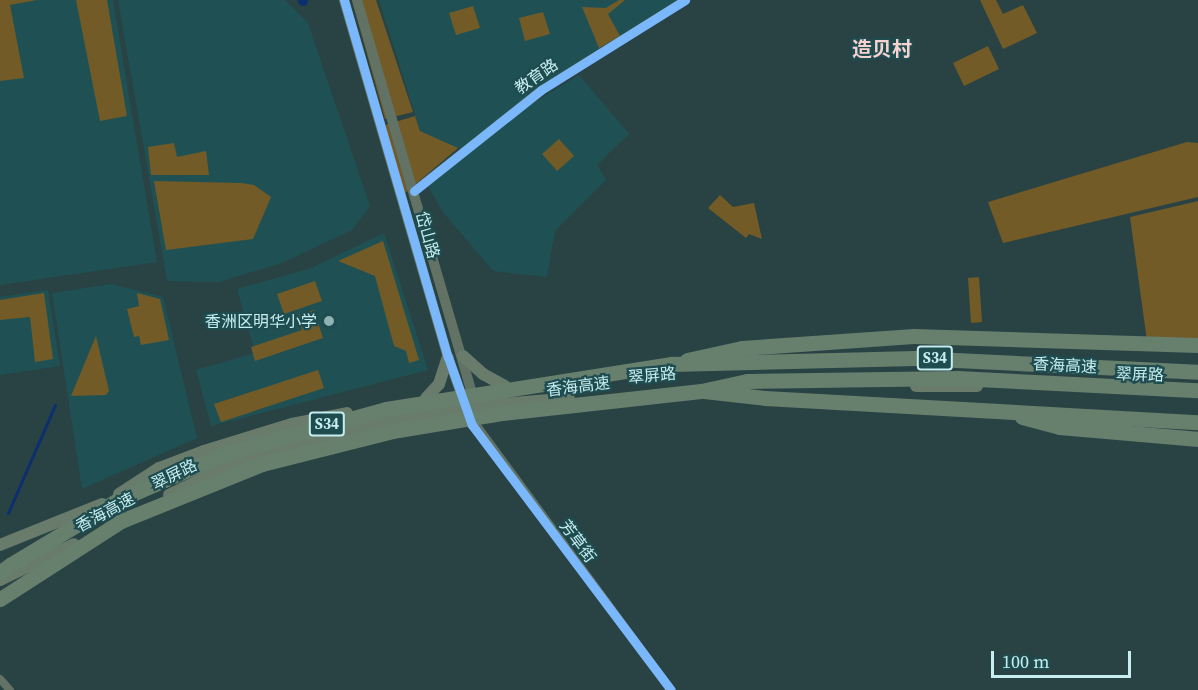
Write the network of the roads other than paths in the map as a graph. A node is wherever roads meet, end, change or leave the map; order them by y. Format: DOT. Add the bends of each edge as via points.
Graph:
graph roads {
  1 [pos="344,0"];
  2 [pos="357,0"];
  3 [pos="685,0"];
  4 [pos="414,191"];
  5 [pos="1198,345"];
  6 [pos="463,356"];
  7 [pos="448,357"];
  8 [pos="671,364"];
  9 [pos="1198,370"];
  10 [pos="505,386"];
  11 [pos="465,390"];
  12 [pos="701,391"];
  13 [pos="1198,392"];
  14 [pos="426,398"];
  15 [pos="471,407"];
  16 [pos="990,408"];
  17 [pos="1198,422"];
  18 [pos="1198,439"];
  19 [pos="0,545"];
  20 [pos="0,572"];
  21 [pos="0,580"];
  22 [pos="0,599"];
  23 [pos="0,679"];
  24 [pos="10,690"];
  25 [pos="670,690"];
  1 -- 7 [label="street, 岱山路"];
  2 -- 4 [label="street, 岱山路"];
  3 -- 4 [label="street, 教育路" via="541,90"];
  4 -- 6 [label="street, 岱山路"];
  5 -- 8 [label="highway, bridge" via="914,336 742,348"];
  6 -- 10 [label="main road" via="483,374"];
  6 -- 11 [label="street, 岱山路"];
  7 -- 11 [label="street, 岱山路"];
  7 -- 14 [label="main road" via="439,384"];
  8 -- 9 [label="highway, 香海高速 / S34, bridge" via="915,357"];
  8 -- 20 [label="highway, 香海高速 / S34, bridge" via="386,409 271,439 116,501"];
  9 -- 10 [label="main road, 翠屏路" via="987,361 782,363 663,369"];
  10 -- 11 [label="main road, 翠屏路"];
  11 -- 14 [label="main road, 翠屏路"];
  11 -- 15 [label="street, 岱山路"];
  12 -- 13 [label="highway, 香海高速 / S34, bridge" via="747,381 914,378"];
  12 -- 16 [label="highway" via="765,399"];
  12 -- 22 [label="highway, 香海高速 / S34, bridge" via="502,413 392,430 262,464 121,521"];
  13 -- 15 [label="main road, 翠屏路" via="986,386 773,387 679,389"];
  14 -- 19 [label="main road, 翠屏路" via="292,424 204,451 159,468 110,500"];
  15 -- 21 [label="main road, 翠屏路" via="306,442 231,465"];
  15 -- 25 [label="street, 芳草街" via="472,425"];
  16 -- 17 [label="highway"];
  16 -- 18 [label="highway" via="1059,427"];
  23 -- 24 [label="street"];
}
